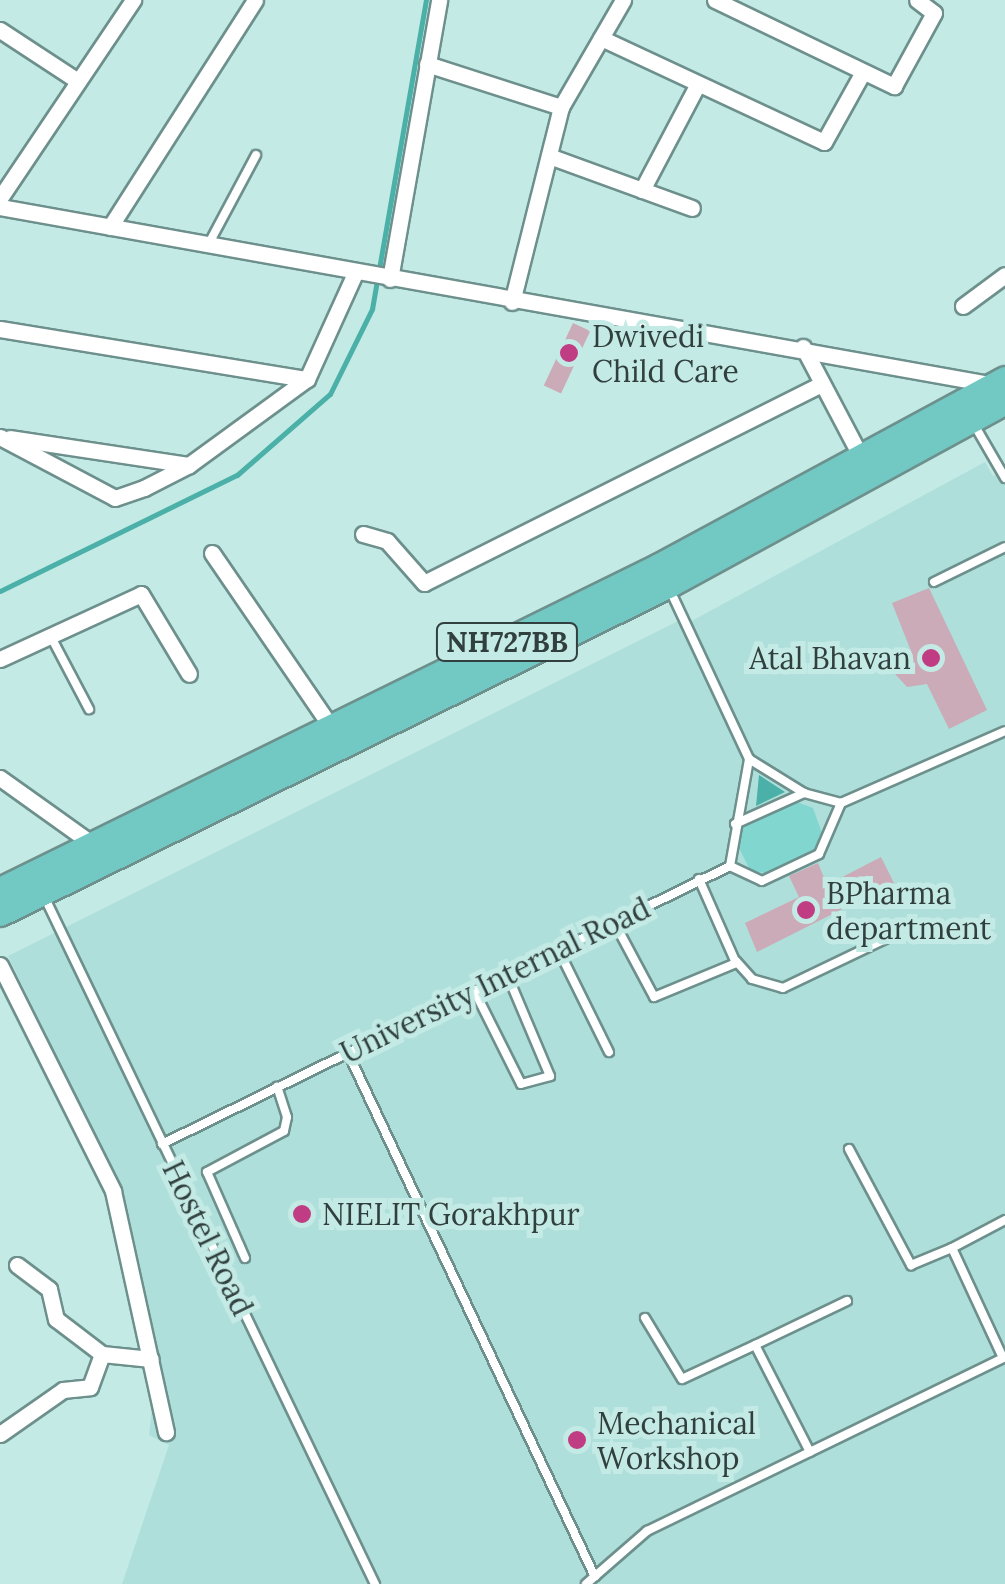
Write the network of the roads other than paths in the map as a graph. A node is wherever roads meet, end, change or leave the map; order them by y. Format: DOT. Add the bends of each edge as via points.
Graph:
graph roads {
  1 [pos="110,0"];
  2 [pos="255,0"];
  3 [pos="440,0"];
  4 [pos="623,0"];
  5 [pos="715,0"];
  6 [pos="917,0"];
  7 [pos="129,5"];
  8 [pos="0,30"];
  9 [pos="601,38"];
  10 [pos="427,64"];
  11 [pos="863,72"];
  12 [pos="78,81"];
  13 [pos="698,84"];
  14 [pos="561,107"];
  15 [pos="256,155"];
  16 [pos="549,156"];
  17 [pos="642,190"];
  18 [pos="0,207"];
  19 [pos="692,208"];
  20 [pos="110,227"];
  21 [pos="208,245"];
  22 [pos="362,274"];
  23 [pos="1005,275"];
  24 [pos="388,278"];
  25 [pos="512,302"];
  26 [pos="962,306"];
  27 [pos="0,329"];
  28 [pos="803,347"];
  29 [pos="307,379"];
  30 [pos="822,384"];
  31 [pos="1002,390"];
  32 [pos="970,418"];
  33 [pos="0,437"];
  34 [pos="859,453"];
  35 [pos="189,465"];
  36 [pos="1005,478"];
  37 [pos="363,534"];
  38 [pos="1005,547"];
  39 [pos="212,554"];
  40 [pos="663,576"];
  41 [pos="934,582"];
  42 [pos="50,636"];
  43 [pos="0,659"];
  44 [pos="189,674"];
  45 [pos="89,709"];
  46 [pos="332,728"];
  47 [pos="1005,732"];
  48 [pos="749,759"];
  49 [pos="0,778"];
  50 [pos="804,793"];
  51 [pos="841,803"];
  52 [pos="735,824"];
  53 [pos="94,844"];
  54 [pos="730,866"];
  55 [pos="700,879"];
  56 [pos="38,884"];
  57 [pos="0,890"];
  58 [pos="0,913"];
  59 [pos="614,922"];
  60 [pos="898,933"];
  61 [pos="558,949"];
  62 [pos="736,961"];
  63 [pos="0,965"];
  64 [pos="507,974"];
  65 [pos="474,990"];
  66 [pos="609,1052"];
  67 [pos="348,1053"];
  68 [pos="277,1087"];
  69 [pos="162,1144"];
  70 [pos="849,1149"];
  71 [pos="1005,1220"];
  72 [pos="952,1248"];
  73 [pos="245,1258"];
  74 [pos="17,1265"];
  75 [pos="847,1301"];
  76 [pos="645,1318"];
  77 [pos="755,1346"];
  78 [pos="102,1354"];
  79 [pos="1004,1358"];
  80 [pos="151,1359"];
  81 [pos="166,1432"];
  82 [pos="0,1434"];
  83 [pos="810,1452"];
  84 [pos="595,1577"];
  85 [pos="375,1584"];
  86 [pos="586,1584"];
  1 -- 7 [label="street"];
  2 -- 20 [label="street"];
  3 -- 10 [label="street"];
  4 -- 9 [label="street"];
  5 -- 11 [label="street"];
  6 -- 11 [label="street" via="934,14 897,84"];
  7 -- 12 [label="street"];
  8 -- 12 [label="street"];
  9 -- 13 [label="street"];
  9 -- 14 [label="street"];
  10 -- 14 [label="street"];
  10 -- 24 [label="street"];
  11 -- 13 [label="street" via="824,142"];
  12 -- 18 [label="street"];
  13 -- 17 [label="street"];
  14 -- 16 [label="street"];
  15 -- 21 [label="lane"];
  16 -- 17 [label="street"];
  16 -- 25 [label="street"];
  17 -- 19 [label="street"];
  18 -- 20 [label="street"];
  20 -- 21 [label="street"];
  21 -- 22 [label="street"];
  22 -- 24 [label="street"];
  22 -- 29 [label="street"];
  23 -- 26 [label="street"];
  24 -- 25 [label="street"];
  25 -- 28 [label="street"];
  27 -- 29 [label="street"];
  28 -- 30 [label="street"];
  28 -- 31 [label="street"];
  29 -- 35 [label="street"];
  30 -- 34 [label="street"];
  30 -- 37 [label="street" via="424,584 387,541"];
  31 -- 32 [label="highway, NH727BB"];
  31 -- 34 [label="highway, NH727BB"];
  32 -- 36 [label="lane"];
  32 -- 40 [label="highway, NH727BB"];
  33 -- 35 [label="street"];
  33 -- 35 [label="street" via="115,498"];
  34 -- 40 [label="highway, NH727BB"];
  38 -- 41 [label="lane"];
  39 -- 46 [label="street"];
  40 -- 46 [label="highway, NH727BB"];
  40 -- 48 [label="lane"];
  40 -- 56 [label="highway, NH727BB"];
  42 -- 43 [label="street"];
  42 -- 44 [label="street" via="141,594"];
  42 -- 45 [label="lane"];
  46 -- 53 [label="highway, NH727BB"];
  47 -- 51 [label="lane"];
  48 -- 50 [label="lane"];
  48 -- 52 [label="lane"];
  49 -- 53 [label="street"];
  50 -- 51 [label="lane"];
  50 -- 52 [label="lane"];
  51 -- 54 [label="lane" via="819,854 762,881"];
  52 -- 54 [label="lane"];
  53 -- 56 [label="highway, NH727BB"];
  54 -- 55 [label="lane, University Internal Road"];
  55 -- 59 [label="lane, University Internal Road"];
  55 -- 62 [label="lane"];
  56 -- 57 [label="highway, NH727BB"];
  56 -- 58 [label="highway, NH727BB"];
  56 -- 69 [label="lane, Hostel Road"];
  59 -- 61 [label="lane, University Internal Road"];
  59 -- 62 [label="lane" via="654,998"];
  60 -- 62 [label="lane" via="783,988 752,979"];
  61 -- 64 [label="lane, University Internal Road"];
  61 -- 66 [label="lane"];
  63 -- 80 [label="street" via="113,1192"];
  64 -- 65 [label="lane, University Internal Road"];
  64 -- 65 [label="lane" via="550,1076 521,1084"];
  65 -- 67 [label="lane, University Internal Road"];
  67 -- 68 [label="lane, University Internal Road"];
  67 -- 84 [label="lane"];
  68 -- 69 [label="lane, University Internal Road"];
  68 -- 73 [label="lane" via="288,1121 276,1138 207,1172"];
  69 -- 85 [label="lane, Hostel Road"];
  70 -- 72 [label="lane" via="910,1265"];
  71 -- 72 [label="lane"];
  72 -- 79 [label="lane"];
  74 -- 78 [label="street" via="49,1289 56,1318"];
  75 -- 77 [label="lane"];
  76 -- 77 [label="lane" via="682,1379"];
  77 -- 83 [label="lane"];
  78 -- 80 [label="street"];
  78 -- 82 [label="street" via="90,1387 63,1390"];
  79 -- 83 [label="lane"];
  80 -- 81 [label="street"];
  83 -- 84 [label="lane" via="647,1531"];
  84 -- 86 [label="lane"];
}
